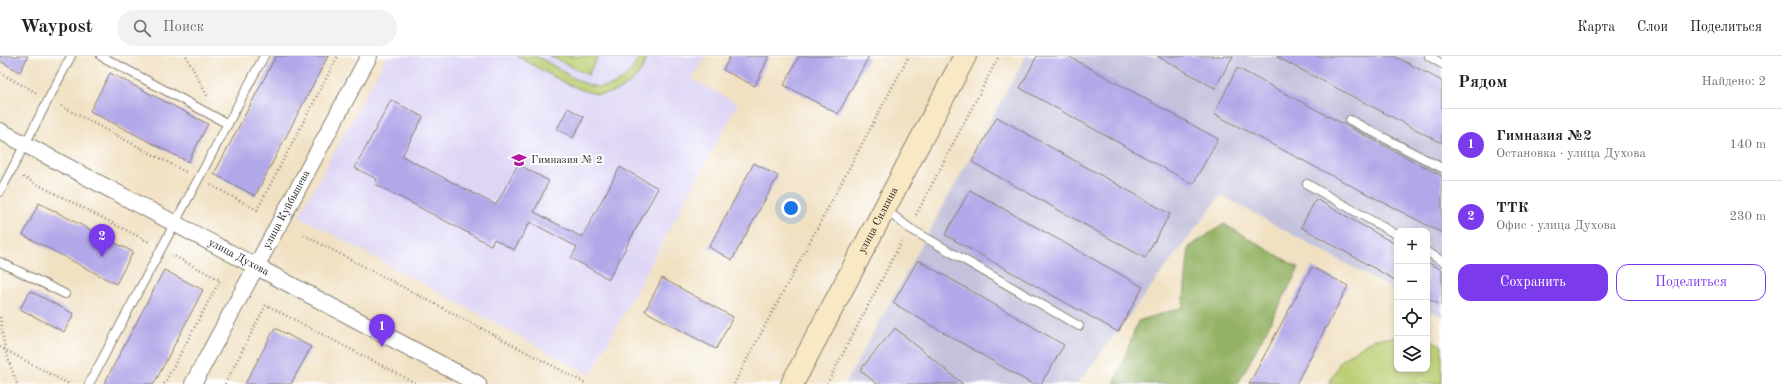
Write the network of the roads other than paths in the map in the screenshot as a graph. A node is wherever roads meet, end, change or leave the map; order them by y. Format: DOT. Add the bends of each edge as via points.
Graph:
graph roads {
  1 [pos="71,56"];
  2 [pos="101,56"];
  3 [pos="264,56"];
  4 [pos="369,56"];
  5 [pos="965,56"];
  6 [pos="1429,56"];
  7 [pos="1442,64"];
  8 [pos="1350,120"];
  9 [pos="224,122"];
  10 [pos="0,131"];
  11 [pos="25,144"];
  12 [pos="1442,168"];
  13 [pos="1307,184"];
  14 [pos="0,192"];
  15 [pos="883,209"];
  16 [pos="175,223"];
  17 [pos="1394,233"];
  18 [pos="1430,254"];
  19 [pos="1442,261"];
  20 [pos="0,262"];
  21 [pos="256,266"];
  22 [pos="65,294"];
  23 [pos="1079,326"];
  24 [pos="90,384"];
  25 [pos="193,384"];
  26 [pos="478,384"];
  27 [pos="792,384"];
  1 -- 11 [label="lane"];
  2 -- 9 [label="lane"];
  3 -- 9 [label="lane"];
  4 -- 21 [label="street, улица Куйбышева"];
  5 -- 15 [label="main road, улица Силкина"];
  6 -- 7 [label="lane"];
  8 -- 12 [label="lane"];
  9 -- 16 [label="lane"];
  10 -- 11 [label="street, улица Духова"];
  11 -- 14 [label="lane"];
  11 -- 16 [label="street, улица Духова"];
  13 -- 17 [label="lane"];
  15 -- 23 [label="lane" via="909,228"];
  15 -- 27 [label="main road, улица Силкина"];
  16 -- 21 [label="street, улица Духова"];
  16 -- 24 [label="lane"];
  18 -- 19 [label="lane"];
  20 -- 22 [label="lane"];
  21 -- 25 [label="street, улица Куйбышева"];
  21 -- 26 [label="street, улица Духова"];
}
